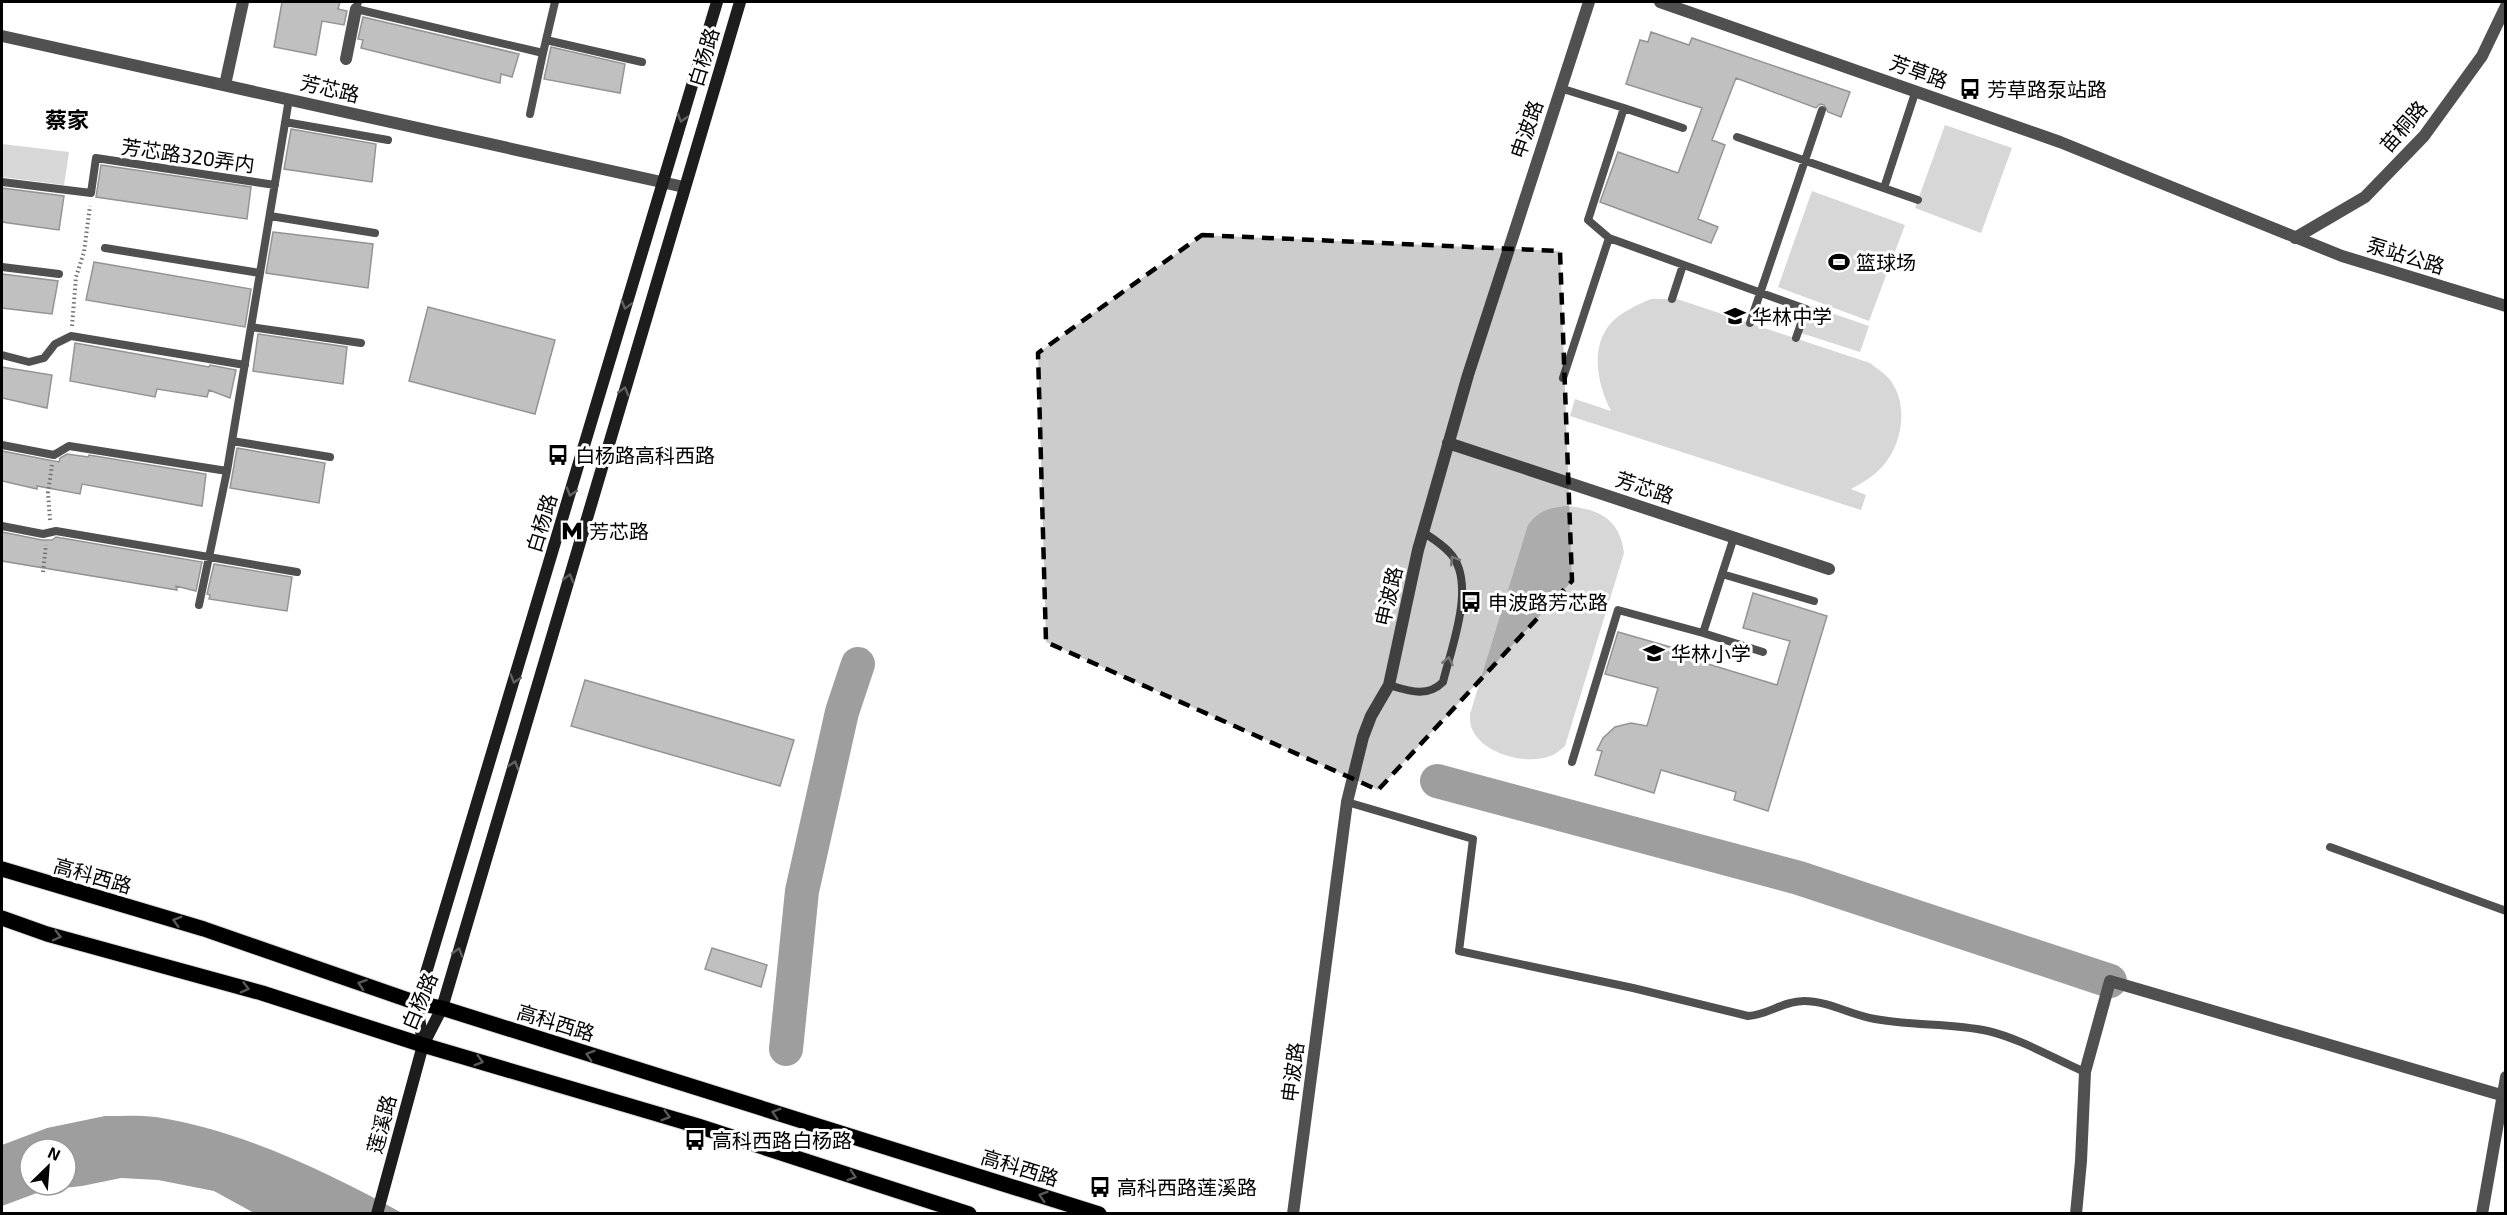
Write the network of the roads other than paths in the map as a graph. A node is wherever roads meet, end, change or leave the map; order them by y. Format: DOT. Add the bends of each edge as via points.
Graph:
graph roads {
  1 [pos="243,2"];
  2 [pos="555,2"];
  3 [pos="717,2"];
  4 [pos="740,2"];
  5 [pos="1589,2"];
  6 [pos="1660,2"];
  7 [pos="357,5"];
  8 [pos="2505,6"];
  9 [pos="2,36"];
  10 [pos="546,40"];
  11 [pos="543,52"];
  12 [pos="346,59"];
  13 [pos="642,62"];
  14 [pos="225,85"];
  15 [pos="1560,88"];
  16 [pos="1916,90"];
  17 [pos="289,99"];
  18 [pos="1624,108"];
  19 [pos="1822,110"];
  20 [pos="530,114"];
  21 [pos="285,122"];
  22 [pos="1683,128"];
  23 [pos="1737,137"];
  24 [pos="388,140"];
  25 [pos="1804,162"];
  26 [pos="662,182"];
  27 [pos="2,183"];
  28 [pos="275,185"];
  29 [pos="684,187"];
  30 [pos="1884,188"];
  31 [pos="1918,200"];
  32 [pos="270,216"];
  33 [pos="375,233"];
  34 [pos="1609,238"];
  35 [pos="2295,238"];
  36 [pos="105,248"];
  37 [pos="1683,265"];
  38 [pos="2,267"];
  39 [pos="260,273"];
  40 [pos="58,274"];
  41 [pos="1760,293"];
  42 [pos="1672,299"];
  43 [pos="2505,306"];
  44 [pos="1750,323"];
  45 [pos="251,327"];
  46 [pos="1796,338"];
  47 [pos="361,343"];
  48 [pos="2,355"];
  49 [pos="245,365"];
  50 [pos="1563,378"];
  51 [pos="232,441"];
  52 [pos="1448,443"];
  53 [pos="2,445"];
  54 [pos="330,457"];
  55 [pos="227,471"];
  56 [pos="2,526"];
  57 [pos="1424,532"];
  58 [pos="1734,537"];
  59 [pos="209,556"];
  60 [pos="1829,569"];
  61 [pos="297,572"];
  62 [pos="1722,574"];
  63 [pos="1814,601"];
  64 [pos="199,605"];
  65 [pos="1703,633"];
  66 [pos="1763,652"];
  67 [pos="1389,685"];
  68 [pos="1572,762"];
  69 [pos="1347,802"];
  70 [pos="2330,847"];
  71 [pos="2,868"];
  72 [pos="2505,910"];
  73 [pos="2,918"];
  74 [pos="417,1003"];
  75 [pos="442,1008"];
  76 [pos="423,1045"];
  77 [pos="2085,1072"];
  78 [pos="2504,1085"];
  79 [pos="377,1214"];
  80 [pos="969,1214"];
  81 [pos="1099,1214"];
  82 [pos="1293,1214"];
  83 [pos="2076,1214"];
  84 [pos="2482,1214"];
  1 -- 14 [label="street"];
  2 -- 10 [label="lane"];
  3 -- 26 [label="main road, 白杨路, one-way"];
  4 -- 29 [label="main road, 白杨路"];
  5 -- 15 [label="street, 申波路"];
  6 -- 16 [label="street, 芳草路"];
  7 -- 11 [label="lane"];
  7 -- 12 [label="street"];
  8 -- 35 [label="street, 苗桐路" via="2482,56 2424,136 2365,196"];
  9 -- 14 [label="street, 芳芯路"];
  10 -- 11 [label="lane"];
  10 -- 13 [label="lane"];
  11 -- 20 [label="lane"];
  14 -- 17 [label="street, 芳芯路"];
  15 -- 18 [label="lane"];
  15 -- 52 [label="street, 申波路"];
  16 -- 30 [label="lane"];
  16 -- 35 [label="street, 芳草路" via="2108,160"];
  17 -- 21 [label="lane, 芳芯路320弄内"];
  17 -- 26 [label="street, 芳芯路"];
  18 -- 22 [label="lane"];
  18 -- 34 [label="lane" via="1588,220"];
  19 -- 25 [label="lane"];
  21 -- 24 [label="lane"];
  21 -- 28 [label="lane, 芳芯路320弄内"];
  23 -- 25 [label="lane"];
  25 -- 30 [label="lane"];
  25 -- 41 [label="lane"];
  26 -- 29 [label="street, 芳芯路"];
  26 -- 74 [label="main road, 白杨路, one-way"];
  27 -- 28 [label="lane, 芳芯路320弄内" via="91,193 96,158"];
  28 -- 32 [label="lane, 芳芯路320弄内"];
  75 -- 29 [label="main road, 白杨路, one-way"];
  30 -- 31 [label="lane"];
  32 -- 33 [label="lane"];
  32 -- 39 [label="lane, 芳芯路320弄内"];
  34 -- 37 [label="lane"];
  34 -- 50 [label="lane"];
  35 -- 43 [label="street, 泵站公路"];
  36 -- 39 [label="lane"];
  37 -- 41 [label="lane"];
  37 -- 42 [label="lane"];
  38 -- 40 [label="lane"];
  39 -- 45 [label="lane, 芳芯路320弄内"];
  41 -- 44 [label="lane"];
  41 -- 46 [label="lane" via="1806,309"];
  45 -- 47 [label="lane"];
  45 -- 49 [label="lane, 芳芯路320弄内"];
  48 -- 49 [label="lane" via="30,362 44,358 55,344 71,336"];
  49 -- 51 [label="lane, 芳芯路320弄内"];
  51 -- 54 [label="lane"];
  51 -- 55 [label="lane, 芳芯路320弄内"];
  52 -- 57 [label="street, 申波路"];
  52 -- 58 [label="street, 芳芯路"];
  53 -- 55 [label="lane" via="54,455 69,446"];
  55 -- 59 [label="lane, 芳芯路320弄内"];
  56 -- 59 [label="lane"];
  57 -- 67 [label="street, 申波路"];
  67 -- 57 [label="lane, one-way" via="1424,693 1443,682 1462,599 1458,564 1450,552"];
  58 -- 60 [label="street, 芳芯路"];
  58 -- 62 [label="lane"];
  59 -- 61 [label="lane"];
  59 -- 64 [label="lane, 芳芯路320弄内"];
  62 -- 63 [label="lane"];
  62 -- 65 [label="lane"];
  65 -- 66 [label="lane"];
  65 -- 68 [label="lane" via="1618,610"];
  67 -- 69 [label="street, 申波路" via="1363,737"];
  69 -- 77 [label="lane" via="1473,839 1458,951 1748,1016 1759,1016 1787,1002 1805,1001 1884,1021 1989,1031"];
  69 -- 82 [label="street, 申波路"];
  70 -- 72 [label="lane"];
  74 -- 71 [label="main road, 高科西路, one-way" via="204,929"];
  73 -- 76 [label="main road, one-way" via="262,993"];
  74 -- 75 [label="main road, 高科西路"];
  74 -- 76 [label="main road, 白杨路"];
  75 -- 76 [label="main road, 白杨路"];
  81 -- 75 [label="main road, 高科西路, one-way"];
  76 -- 79 [label="main road, 莲溪路"];
  76 -- 80 [label="main road, one-way" via="698,1126"];
  77 -- 78 [label="street" via="2110,981"];
  77 -- 83 [label="street"];
  78 -- 84 [label="street"];
}
